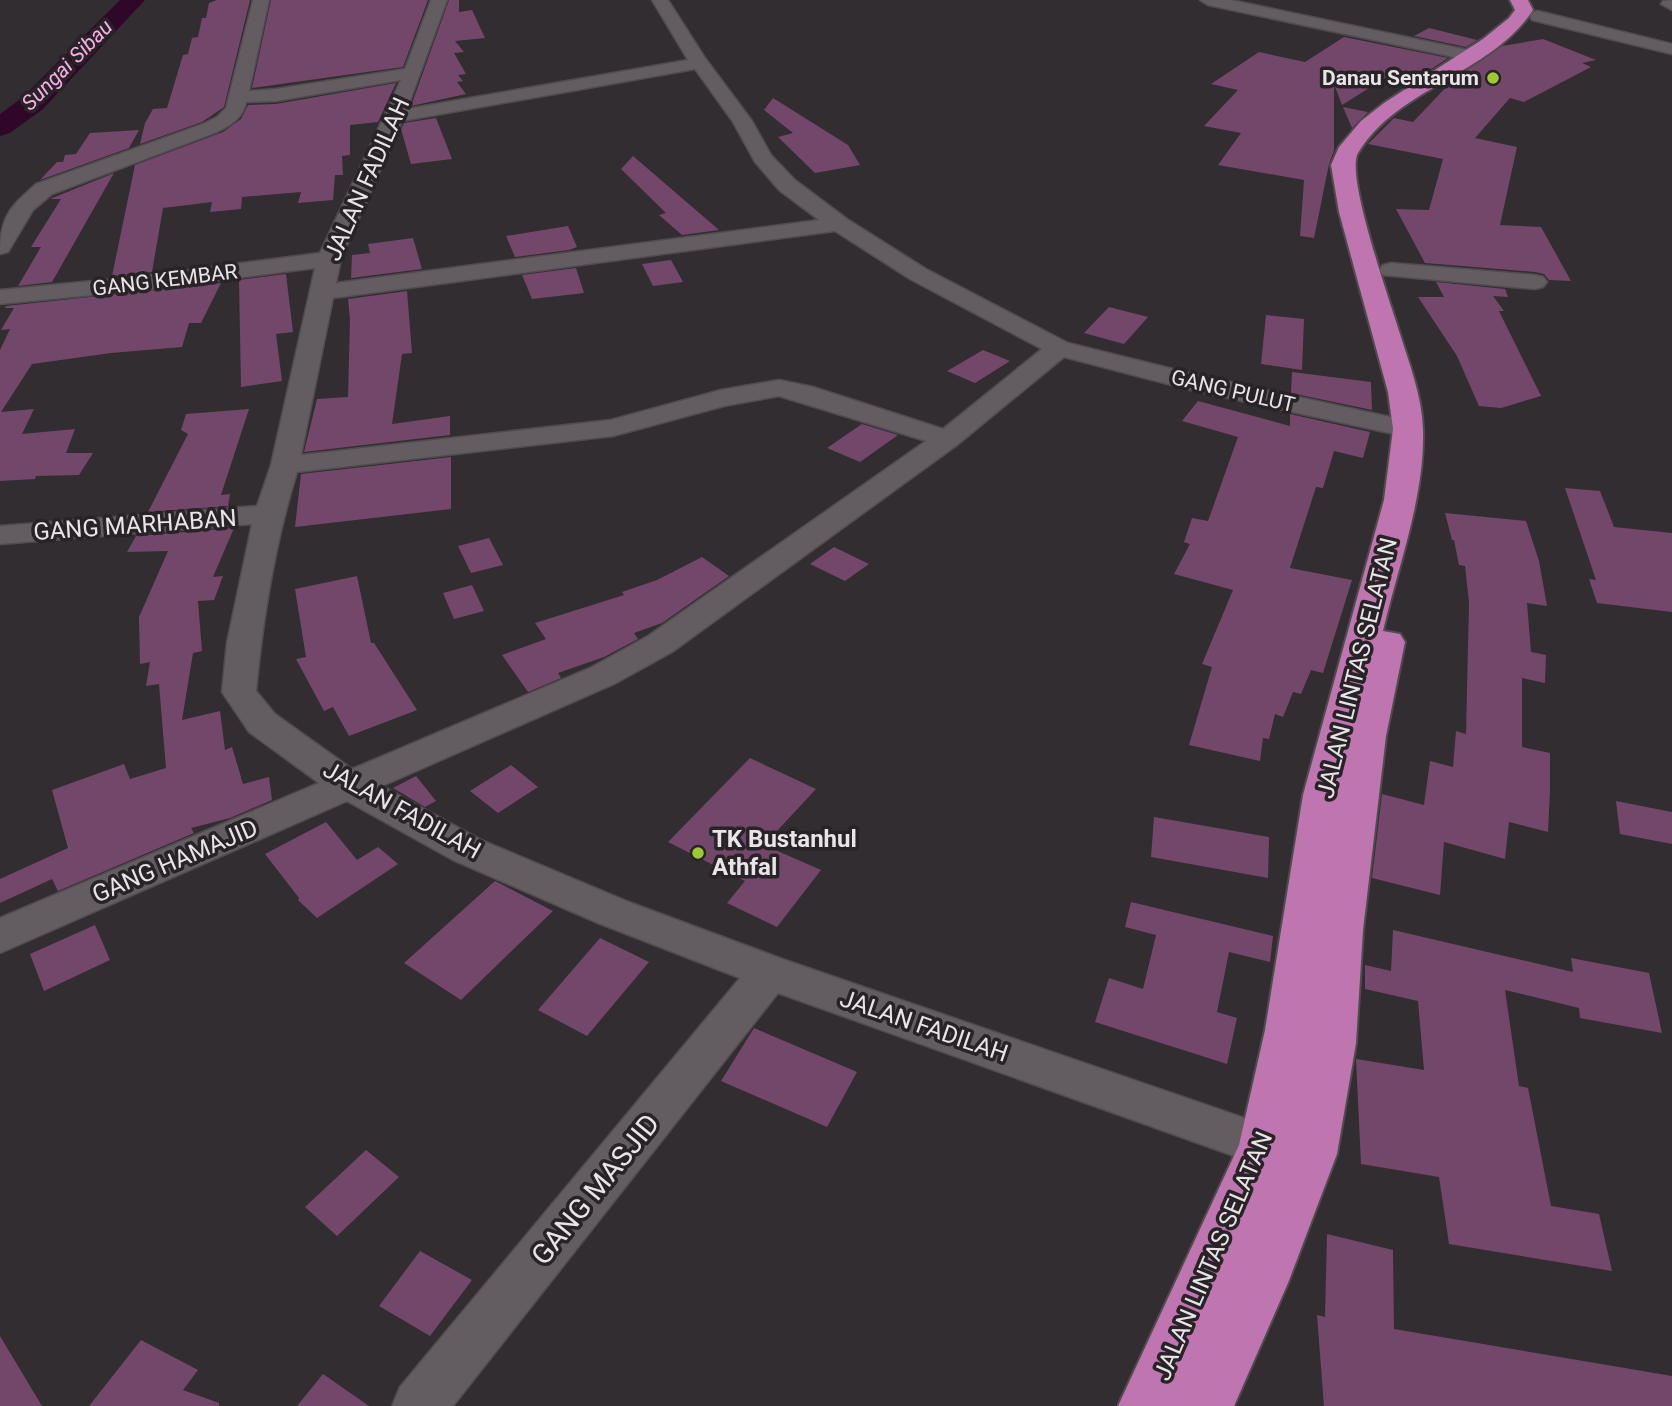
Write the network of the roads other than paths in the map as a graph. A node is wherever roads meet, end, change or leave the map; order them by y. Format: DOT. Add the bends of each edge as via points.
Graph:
graph roads {
  1 [pos="261,0"];
  2 [pos="439,0"];
  3 [pos="660,0"];
  4 [pos="1208,0"];
  5 [pos="1530,5"];
  6 [pos="1672,49"];
  7 [pos="1468,55"];
  8 [pos="699,63"];
  9 [pos="412,74"];
  10 [pos="237,97"];
  11 [pos="394,117"];
  12 [pos="839,224"];
  13 [pos="0,247"];
  14 [pos="1391,270"];
  15 [pos="326,275"];
  16 [pos="1535,282"];
  17 [pos="0,297"];
  18 [pos="1396,328"];
  19 [pos="1059,348"];
  20 [pos="1408,429"];
  21 [pos="947,439"];
  22 [pos="285,465"];
  23 [pos="269,514"];
  24 [pos="0,535"];
  25 [pos="1352,732"];
  26 [pos="350,786"];
  27 [pos="0,936"];
  28 [pos="770,972"];
  29 [pos="1265,1146"];
  30 [pos="419,1406"];
  31 [pos="1148,1406"];
  32 [pos="1204,1406"];
  1 -- 10 [label="street"];
  2 -- 9 [label="street, JALAN FADILAH"];
  3 -- 8 [label="street, GANG PULUT"];
  4 -- 7 [label="street"];
  5 -- 6 [label="street"];
  5 -- 7 [label="highway, JALAN LINTAS SELATAN" via="1490,43"];
  5 -- 14 [label="highway, JALAN LINTAS SELATAN" via="1518,35 1409,110 1364,156 1361,184"];
  7 -- 18 [label="highway, JALAN LINTAS SELATAN" via="1369,126 1342,165 1351,212"];
  8 -- 11 [label="street"];
  8 -- 12 [label="street, GANG PULUT" via="762,158 787,185"];
  9 -- 10 [label="street"];
  9 -- 11 [label="street, JALAN FADILAH"];
  10 -- 13 [label="street" via="235,110 225,121 44,189 24,206"];
  11 -- 15 [label="street, JALAN FADILAH"];
  12 -- 15 [label="street, GANG KEMBAR"];
  12 -- 19 [label="street, GANG PULUT" via="918,274"];
  14 -- 16 [label="street"];
  14 -- 18 [label="highway, JALAN LINTAS SELATAN"];
  15 -- 17 [label="street, GANG KEMBAR"];
  15 -- 22 [label="street, JALAN FADILAH"];
  18 -- 20 [label="highway, JALAN LINTAS SELATAN"];
  18 -- 25 [label="highway, JALAN LINTAS SELATAN" via="1424,392 1429,455 1421,503"];
  19 -- 20 [label="street, GANG PULUT"];
  19 -- 21 [label="street, GANG HAMAJID"];
  20 -- 25 [label="highway, JALAN LINTAS SELATAN" via="1400,500"];
  21 -- 22 [label="street" via="779,388 720,398 614,428"];
  21 -- 26 [label="street, GANG HAMAJID" via="660,644 602,676"];
  22 -- 23 [label="street, JALAN FADILAH"];
  23 -- 24 [label="street, GANG MARHABAN"];
  23 -- 26 [label="street, JALAN FADILAH" via="239,692 262,723"];
  25 -- 29 [label="highway, JALAN LINTAS SELATAN" via="1324,795 1289,1030"];
  25 -- 32 [label="highway, JALAN LINTAS SELATAN" via="1332,1043 1311,1154"];
  26 -- 27 [label="street, GANG HAMAJID"];
  26 -- 28 [label="street, JALAN FADILAH" via="467,850"];
  28 -- 29 [label="street, JALAN FADILAH"];
  28 -- 30 [label="street, GANG MASJID"];
  29 -- 31 [label="highway, JALAN LINTAS SELATAN"];
}
